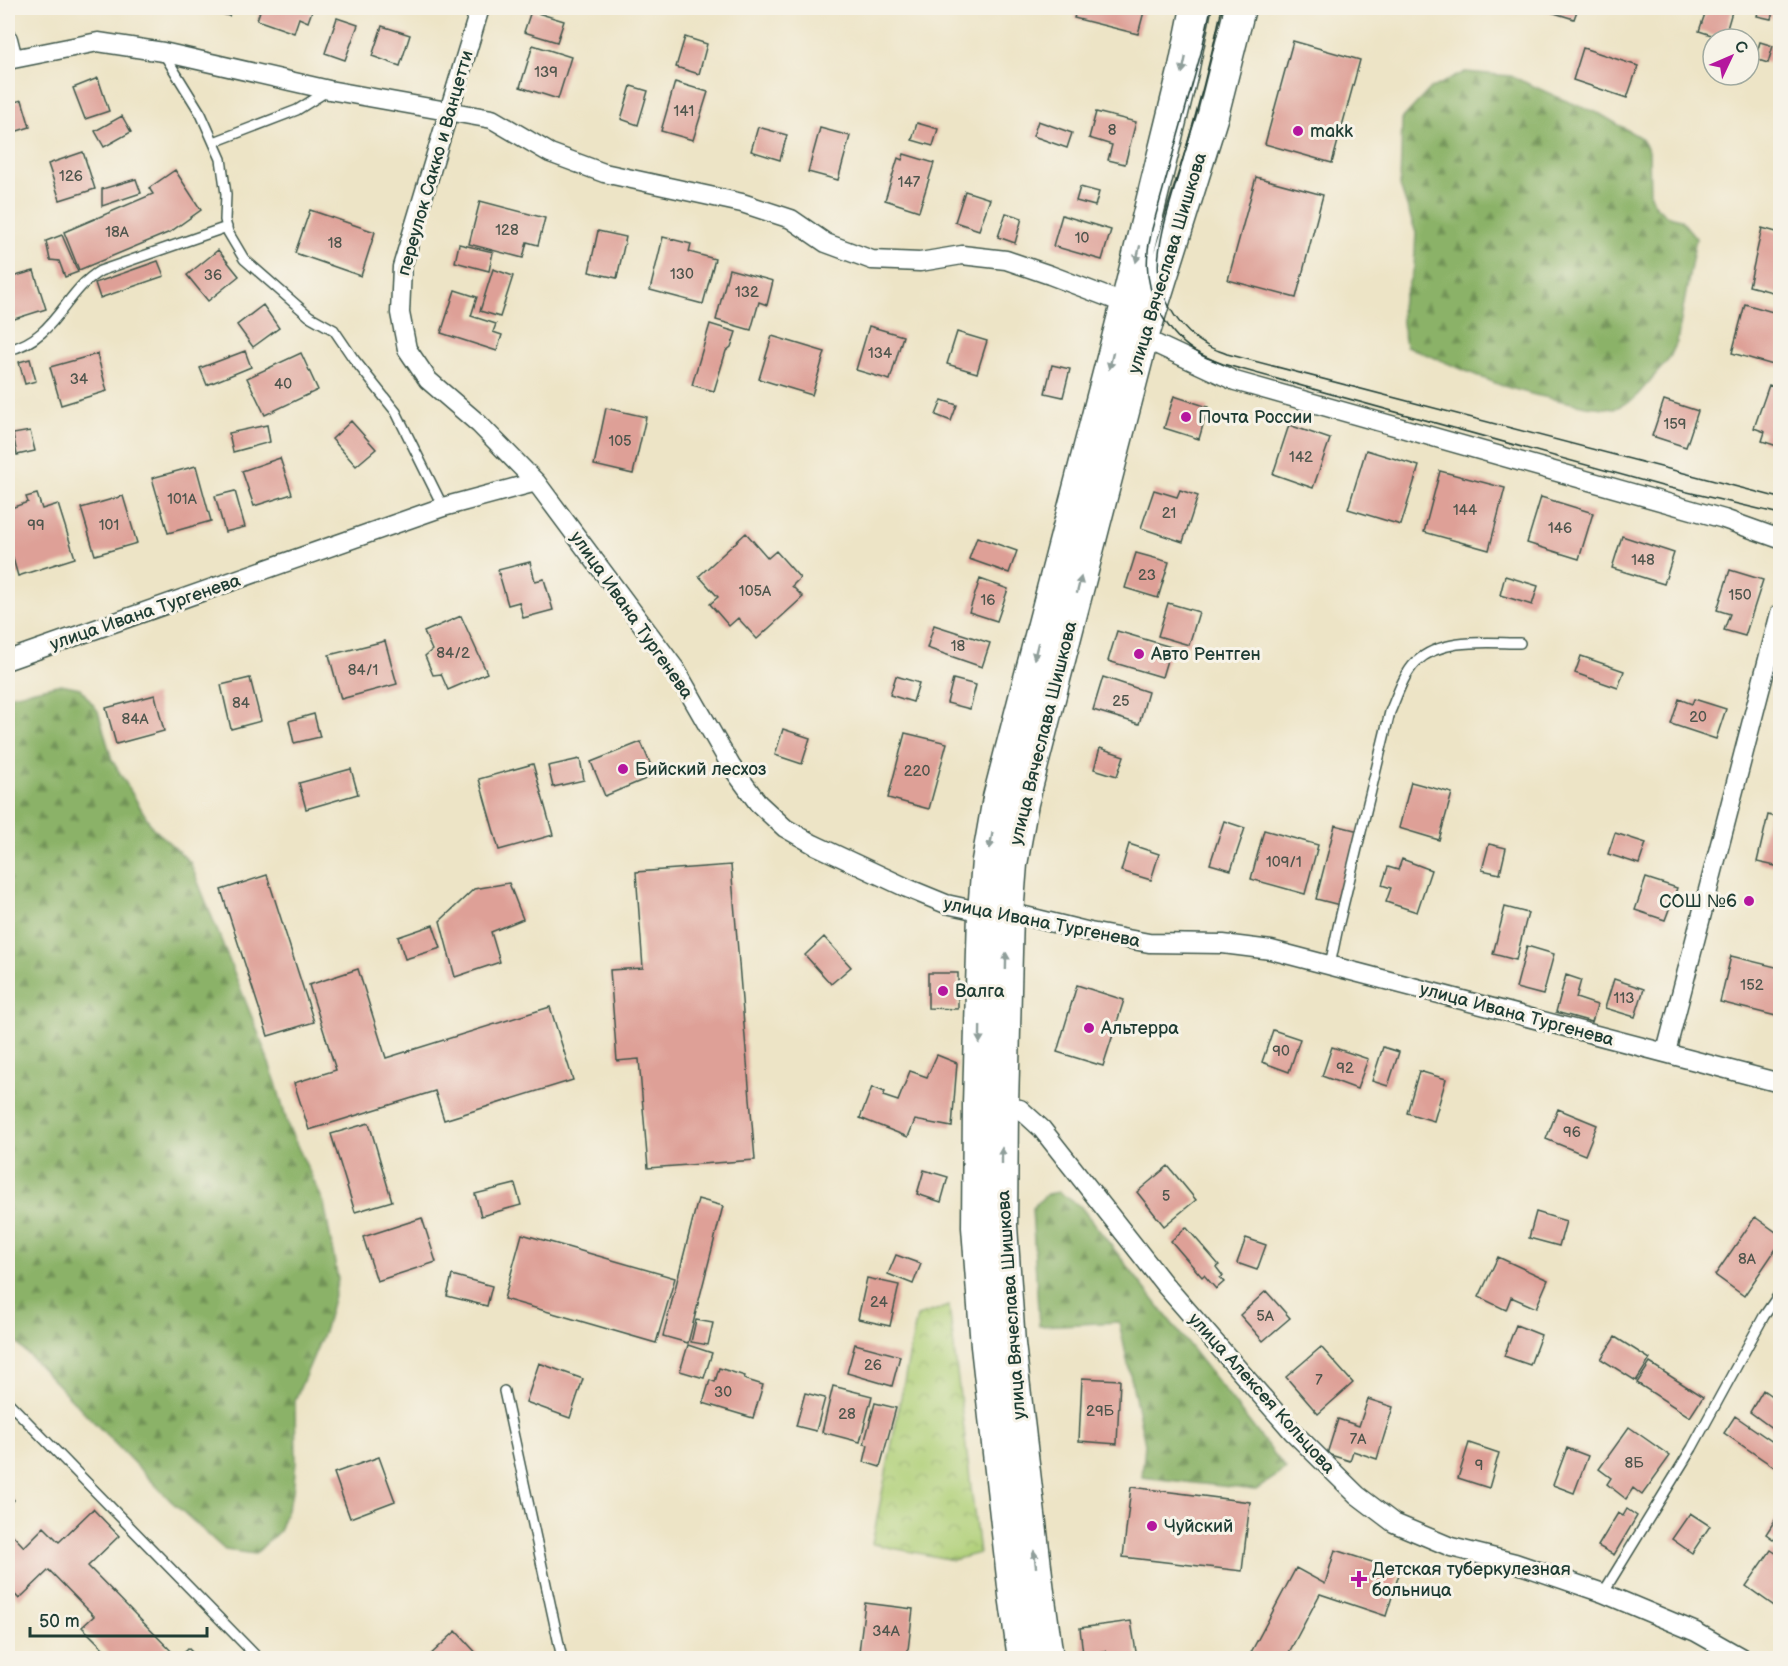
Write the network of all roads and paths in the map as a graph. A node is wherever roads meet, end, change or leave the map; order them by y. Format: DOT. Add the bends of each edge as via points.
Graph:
graph roads {
  1 [pos="480,8"];
  2 [pos="1196,8"];
  3 [pos="1240,8"];
  4 [pos="8,39"];
  5 [pos="163,52"];
  6 [pos="10,59"];
  7 [pos="328,90"];
  8 [pos="448,112"];
  9 [pos="214,142"];
  10 [pos="227,227"];
  11 [pos="1126,304"];
  12 [pos="1143,338"];
  13 [pos="8,350"];
  14 [pos="536,482"];
  15 [pos="443,507"];
  16 [pos="1780,539"];
  17 [pos="1780,614"];
  18 [pos="1520,644"];
  19 [pos="8,660"];
  20 [pos="995,913"];
  21 [pos="1330,965"];
  22 [pos="1666,1053"];
  23 [pos="1780,1083"];
  24 [pos="990,1105"];
  25 [pos="1780,1293"];
  26 [pos="504,1391"];
  27 [pos="8,1402"];
  28 [pos="1026,1593"];
  29 [pos="1602,1593"];
  30 [pos="258,1659"];
  31 [pos="562,1659"];
  32 [pos="1023,1659"];
  33 [pos="1048,1659"];
  34 [pos="1742,1659"];
  1 -- 8 [label="street, переулок Сакко и Ванцетти"];
  2 -- 11 [label="main road, улица Вячеслава Шишкова, one-way"];
  3 -- 12 [label="main road, улица Вячеслава Шишкова" via="1213,115"];
  4 -- 6 [label="street"];
  5 -- 6 [label="street" via="98,42"];
  5 -- 7 [label="street"];
  5 -- 9 [label="lane"];
  7 -- 8 [label="street"];
  7 -- 9 [label="lane" via="297,110"];
  8 -- 11 [label="street" via="492,119 550,153 604,173 742,203 791,219 826,243 872,260 920,262 962,255 1006,260"];
  8 -- 14 [label="street, переулок Сакко и Ванцетти" via="402,267 400,313 407,349 428,380 480,424"];
  9 -- 10 [label="lane" via="221,159"];
  10 -- 13 [label="lane" via="100,271 48,327 22,346"];
  10 -- 15 [label="lane" via="244,259 309,316 334,330 396,412"];
  11 -- 20 [label="main road, улица Вячеслава Шишкова, one-way" via="998,798 987,861"];
  12 -- 16 [label="street" via="1235,381 1712,516"];
  20 -- 12 [label="main road, улица Вячеслава Шишкова, one-way" via="1012,864 1023,803"];
  14 -- 15 [label="street, улица Ивана Тургенева"];
  14 -- 20 [label="street, улица Ивана Тургенева" via="676,670 731,766 758,802 785,828 946,904"];
  15 -- 19 [label="street, улица Ивана Тургенева"];
  17 -- 22 [label="street"];
  18 -- 21 [label="lane" via="1479,642 1431,652 1416,663 1402,685 1390,712"];
  20 -- 21 [label="street, улица Ивана Тургенева" via="1149,943 1223,944 1271,950"];
  20 -- 24 [label="main road, улица Вячеслава Шишкова"];
  21 -- 22 [label="street, улица Ивана Тургенева"];
  22 -- 23 [label="street, улица Ивана Тургенева"];
  24 -- 28 [label="main road, улица Вячеслава Шишкова" via="977,1227 986,1346"];
  24 -- 29 [label="street, улица Алексея Кольцова" via="1020,1109 1042,1129 1166,1285 1293,1432 1357,1495 1394,1523 1451,1547 1515,1563"];
  25 -- 29 [label="lane" via="1692,1448"];
  26 -- 31 [label="lane"];
  27 -- 30 [label="lane"];
  28 -- 32 [label="main road, улица Вячеслава Шишкова"];
  28 -- 33 [label="main road, улица Вячеслава Шишкова"];
  29 -- 34 [label="street, улица Алексея Кольцова" via="1696,1632"];
}
